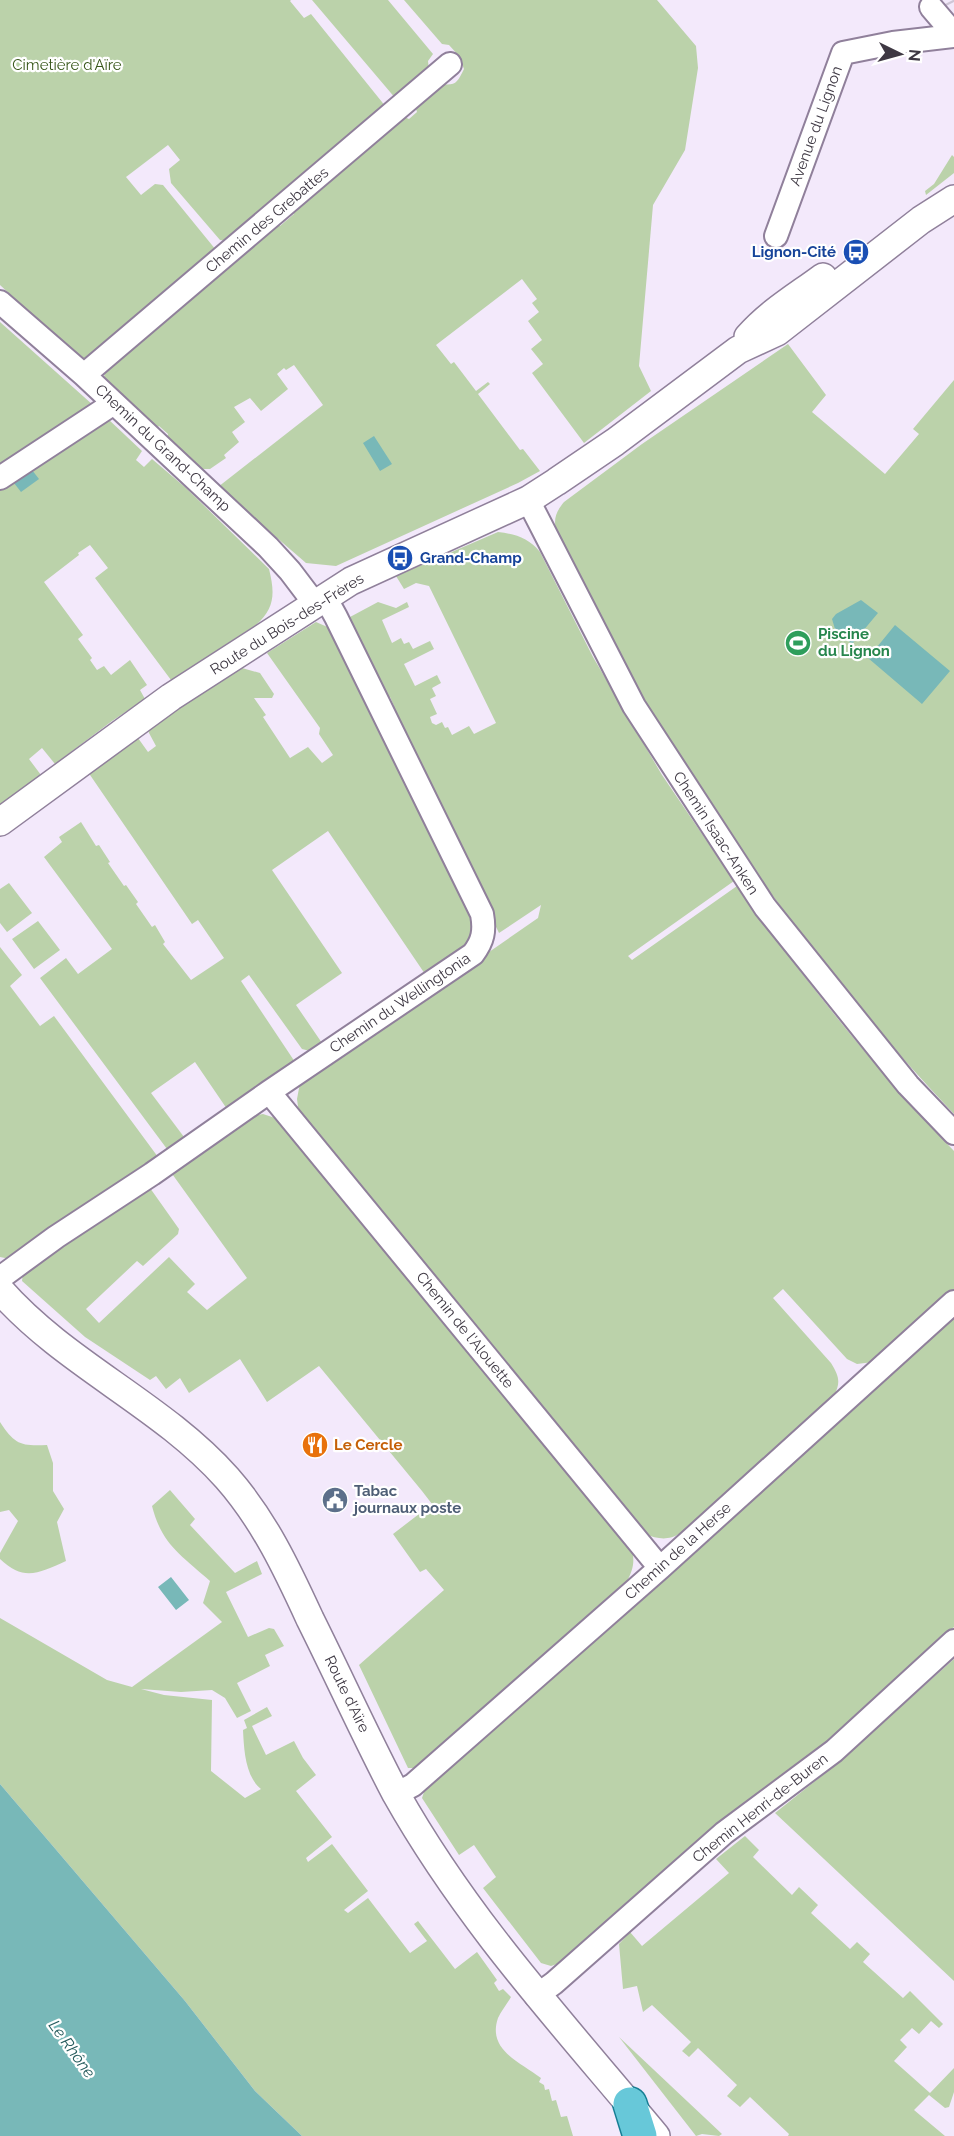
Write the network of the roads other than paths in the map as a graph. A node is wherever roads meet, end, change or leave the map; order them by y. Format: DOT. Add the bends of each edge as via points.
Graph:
graph roads {
  1 [pos="931,7"];
  2 [pos="954,35"];
  3 [pos="450,64"];
  4 [pos="954,180"];
  5 [pos="954,199"];
  6 [pos="776,236"];
  7 [pos="0,302"];
  8 [pos="738,350"];
  9 [pos="84,375"];
  10 [pos="114,403"];
  11 [pos="0,478"];
  12 [pos="528,500"];
  13 [pos="320,601"];
  14 [pos="0,822"];
  15 [pos="269,1092"];
  16 [pos="954,1133"];
  17 [pos="0,1278"];
  18 [pos="0,1290"];
  19 [pos="954,1302"];
  20 [pos="660,1568"];
  21 [pos="954,1641"];
  22 [pos="396,1794"];
  23 [pos="536,1996"];
  24 [pos="630,2104"];
  25 [pos="640,2136"];
  26 [pos="656,2136"];
  1 -- 2 [label="street, Avenue du Lignon"];
  2 -- 6 [label="street, Avenue du Lignon" via="843,53"];
  3 -- 9 [label="street, Chemin des Grebattes"];
  4 -- 8 [label="street, Route du Bois-des-Frères" via="775,310"];
  5 -- 8 [label="street, Route du Bois-des-Frères" via="921,220 777,332"];
  7 -- 9 [label="street, Chemin du Grand-Champ"];
  8 -- 12 [label="street, Route du Bois-des-Frères" via="615,442"];
  9 -- 10 [label="street, Chemin du Grand-Champ"];
  10 -- 11 [label="street"];
  10 -- 13 [label="street, Chemin du Grand-Champ"];
  12 -- 13 [label="street, Route du Bois-des-Frères" via="351,581"];
  12 -- 16 [label="street, Chemin Isaac-Anken" via="634,706 744,877 908,1085"];
  13 -- 14 [label="street, Route du Bois-des-Frères" via="171,697"];
  13 -- 15 [label="street, Chemin du Wellingtonia" via="336,617 482,914 483,937 473,954"];
  15 -- 17 [label="street, Chemin du Wellingtonia"];
  15 -- 20 [label="street, Chemin de l'Alouette"];
  18 -- 22 [label="street, Route d'Aïre" via="55,1343 189,1441 248,1504 278,1551"];
  19 -- 20 [label="street, Chemin de la Herse"];
  20 -- 22 [label="street, Chemin de la Herse" via="414,1785"];
  21 -- 23 [label="street, Chemin Henri-de-Buren" via="834,1751 724,1833"];
  22 -- 23 [label="street, Route d'Aïre" via="454,1889"];
  23 -- 24 [label="street, Route d'Aïre"];
  24 -- 25 [label="main road"];
  24 -- 26 [label="street, Route d'Aïre"];
}
